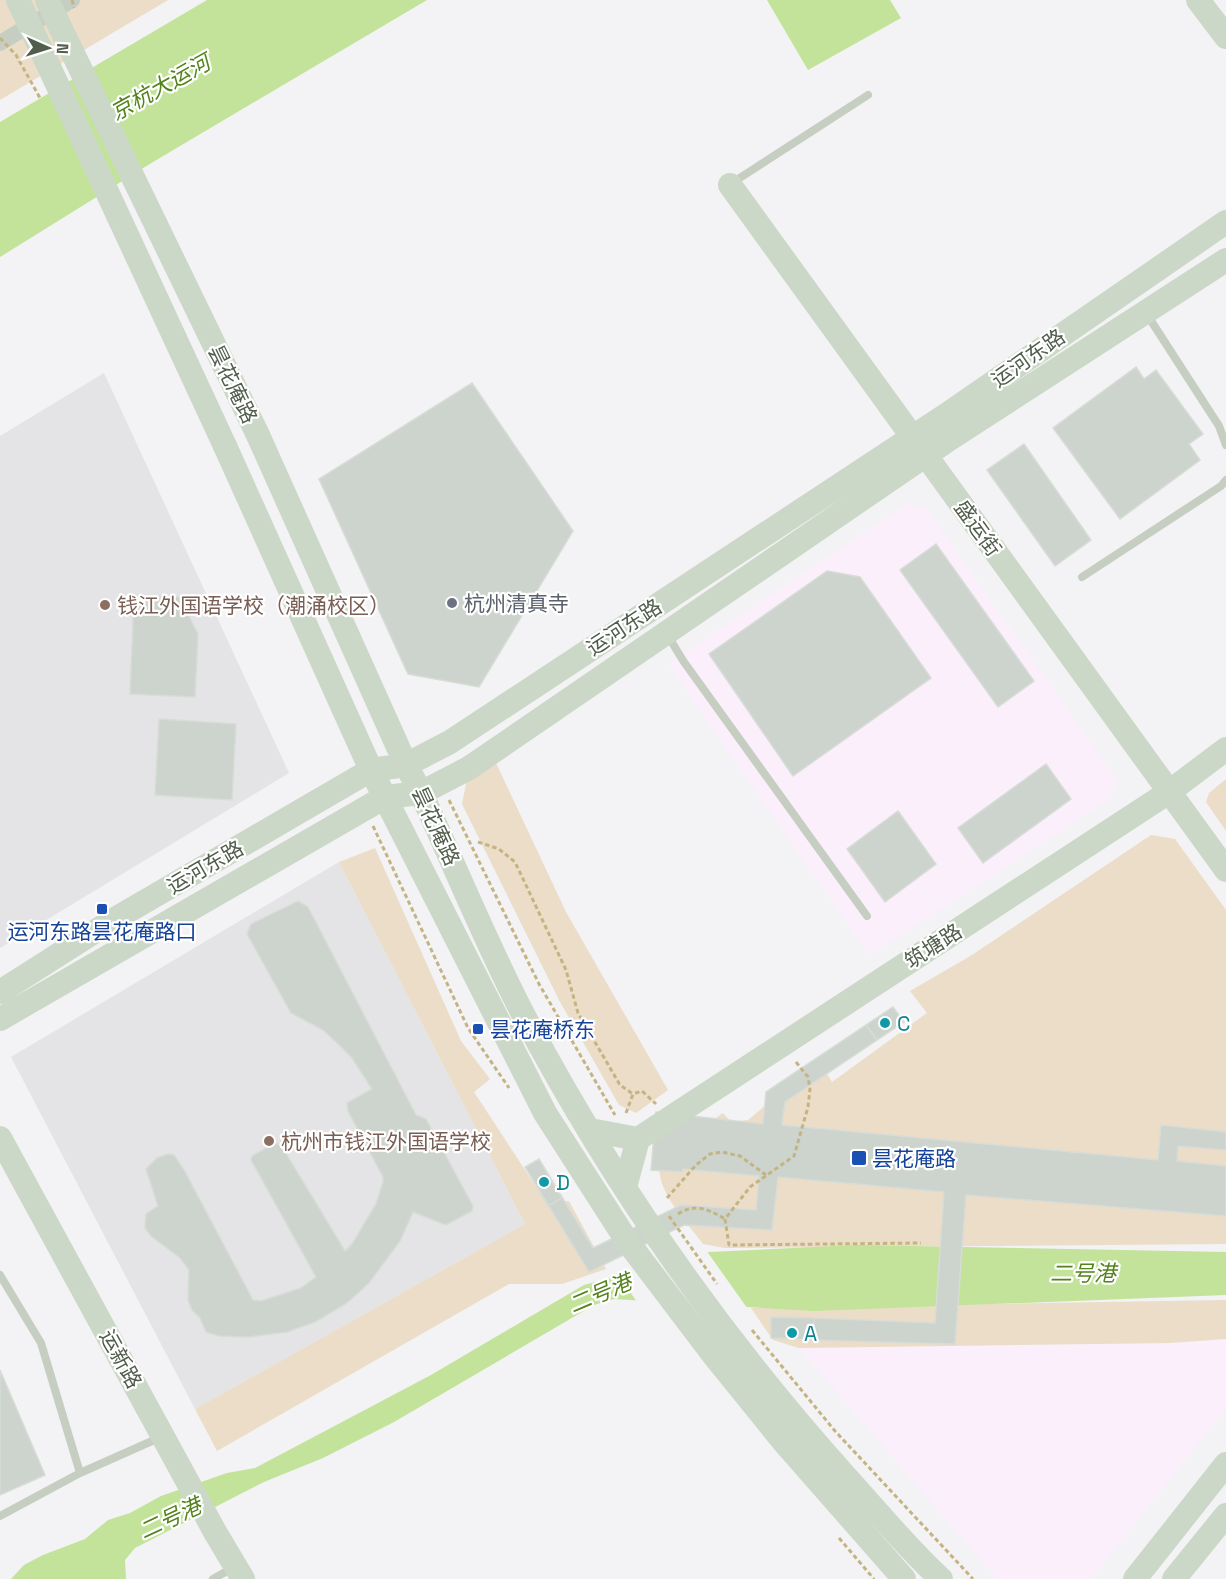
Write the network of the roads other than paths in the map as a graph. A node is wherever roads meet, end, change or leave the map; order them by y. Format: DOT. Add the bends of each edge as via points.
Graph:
graph roads {
  1 [pos="18,0"];
  2 [pos="47,0"];
  3 [pos="72,0"];
  4 [pos="1198,0"];
  5 [pos="1226,37"];
  6 [pos="0,43"];
  7 [pos="868,95"];
  8 [pos="730,185"];
  9 [pos="1226,222"];
  10 [pos="1226,260"];
  11 [pos="1146,312"];
  12 [pos="1226,445"];
  13 [pos="919,446"];
  14 [pos="1226,480"];
  15 [pos="1082,577"];
  16 [pos="666,633"];
  17 [pos="1226,749"];
  18 [pos="406,765"];
  19 [pos="371,770"];
  20 [pos="430,788"];
  21 [pos="1169,792"];
  22 [pos="385,797"];
  23 [pos="1226,870"];
  24 [pos="867,916"];
  25 [pos="0,992"];
  26 [pos="0,1019"];
  27 [pos="590,1130"];
  28 [pos="0,1138"];
  29 [pos="632,1138"];
  30 [pos="625,1187"];
  31 [pos="0,1275"];
  32 [pos="731,1341"];
  33 [pos="168,1445"];
  34 [pos="1226,1464"];
  35 [pos="80,1473"];
  36 [pos="1226,1515"];
  37 [pos="0,1516"];
  38 [pos="239,1573"];
  39 [pos="892,1576"];
  40 [pos="213,1579"];
  41 [pos="941,1579"];
  42 [pos="1136,1579"];
  43 [pos="1174,1579"];
  1 -- 19 [label="main road, 昙花庵路, bridge"];
  2 -- 18 [label="main road, 昙花庵路, bridge" via="257,433"];
  3 -- 6 [label="street"];
  4 -- 5 [label="main road"];
  7 -- 8 [label="lane"];
  8 -- 13 [label="main road, 盛运街"];
  9 -- 13 [label="main road, 运河东路"];
  10 -- 11 [label="main road, 运河东路"];
  11 -- 12 [label="lane" via="1219,426"];
  11 -- 13 [label="main road, 运河东路"];
  13 -- 16 [label="main road, 运河东路"];
  13 -- 18 [label="main road, 运河东路" via="450,742"];
  13 -- 21 [label="main road, 盛运街"];
  14 -- 15 [label="lane"];
  16 -- 20 [label="main road, 运河东路" via="469,768"];
  16 -- 24 [label="lane"];
  17 -- 21 [label="main road, 筑塘路"];
  18 -- 19 [label="main road, 运河东路"];
  18 -- 20 [label="main road, 昙花庵路"];
  19 -- 22 [label="main road, 昙花庵路"];
  19 -- 25 [label="main road, 运河东路" via="113,920"];
  20 -- 22 [label="main road, 运河东路"];
  20 -- 27 [label="main road, 昙花庵路" via="522,1013"];
  21 -- 23 [label="main road, 盛运街"];
  21 -- 29 [label="main road, 筑塘路"];
  22 -- 26 [label="main road, 运河东路"];
  22 -- 32 [label="main road, 昙花庵路" via="544,1113 627,1241"];
  27 -- 29 [label="main road"];
  27 -- 30 [label="main road, 昙花庵路"];
  28 -- 33 [label="main road, 运新路"];
  29 -- 30 [label="main road"];
  30 -- 32 [label="main road, 昙花庵路" via="659,1220"];
  31 -- 35 [label="lane" via="41,1343"];
  32 -- 39 [label="main road, 昙花庵路" via="783,1441"];
  32 -- 41 [label="main road, 昙花庵路" via="819,1447"];
  33 -- 35 [label="lane"];
  33 -- 38 [label="main road, 运新路"];
  34 -- 42 [label="main road"];
  35 -- 37 [label="lane"];
  36 -- 43 [label="main road"];
  38 -- 40 [label="lane"];
}
